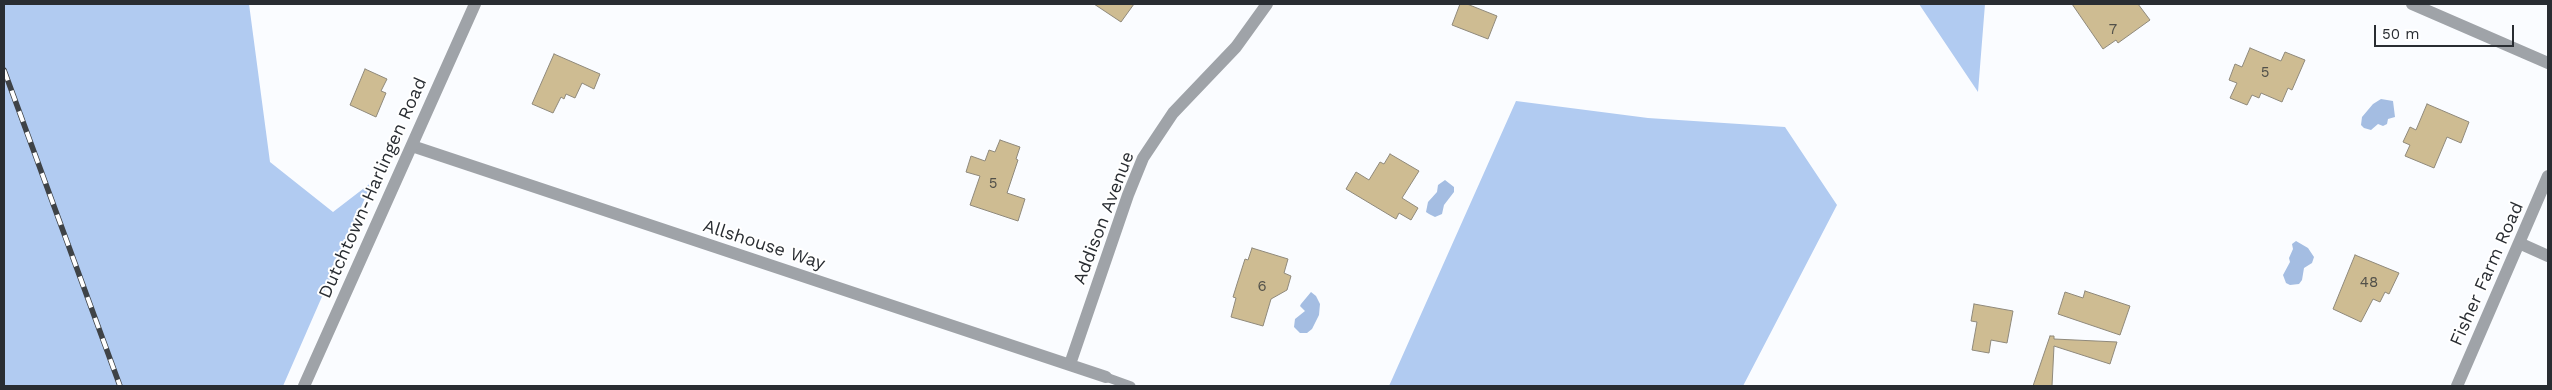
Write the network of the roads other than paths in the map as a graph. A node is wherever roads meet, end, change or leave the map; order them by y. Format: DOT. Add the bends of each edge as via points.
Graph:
graph roads {
  1 [pos="475,4"];
  2 [pos="1266,4"];
  3 [pos="2412,4"];
  4 [pos="2548,64"];
  5 [pos="412,146"];
  6 [pos="2548,176"];
  7 [pos="2519,244"];
  8 [pos="2548,256"];
  9 [pos="1070,364"];
  10 [pos="1106,377"];
  11 [pos="304,386"];
  12 [pos="1131,386"];
  13 [pos="2457,386"];
  1 -- 5 [label="street, Dutchtown-Harlingen Road"];
  2 -- 9 [label="street, Addison Avenue" via="1236,47 1173,114 1143,158"];
  3 -- 4 [label="street"];
  5 -- 9 [label="street, Allshouse Way"];
  5 -- 11 [label="street, Dutchtown-Harlingen Road"];
  6 -- 7 [label="street, Fisher Farm Road"];
  7 -- 8 [label="street"];
  7 -- 13 [label="street, Fisher Farm Road"];
  9 -- 10 [label="street, Allshouse Way"];
  10 -- 12 [label="lane"];
}
